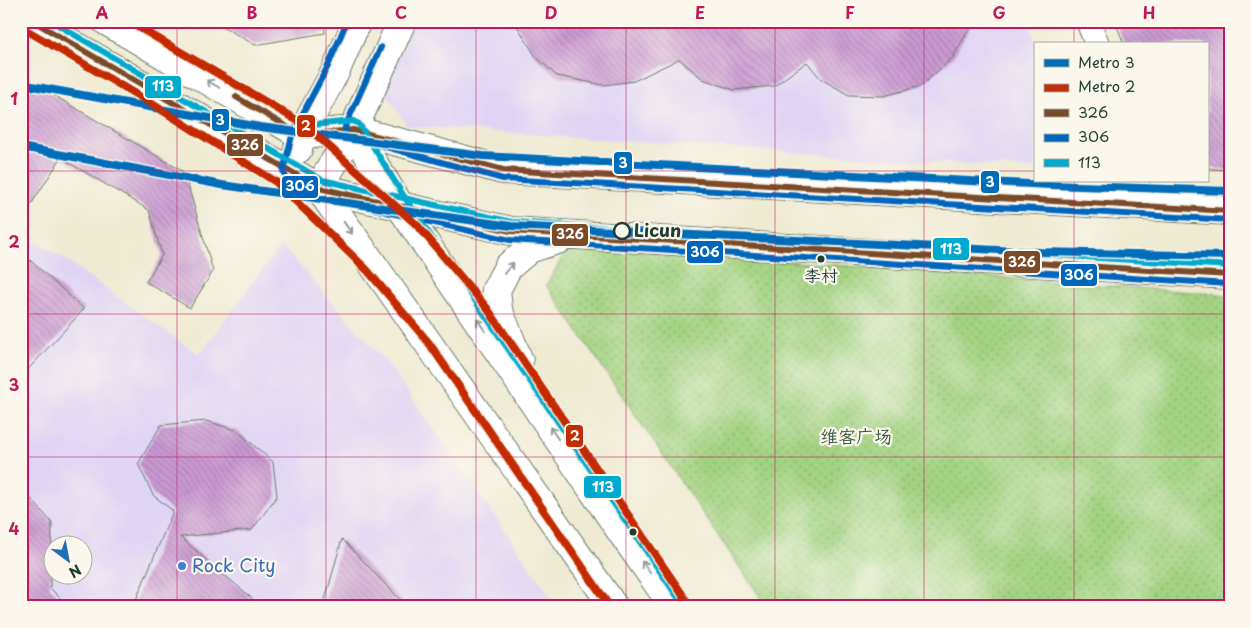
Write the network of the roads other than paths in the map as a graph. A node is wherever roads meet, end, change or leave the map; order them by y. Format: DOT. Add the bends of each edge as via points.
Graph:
graph roads {
  1 [pos="33,21"];
  2 [pos="106,21"];
  3 [pos="357,21"];
  4 [pos="402,21"];
  5 [pos="1088,21"];
  6 [pos="1096,42"];
  7 [pos="353,130"];
  8 [pos="301,135"];
  9 [pos="292,172"];
  10 [pos="1136,182"];
  11 [pos="320,188"];
  12 [pos="400,206"];
  13 [pos="1144,208"];
  14 [pos="1230,211"];
  15 [pos="572,235"];
  16 [pos="1230,275"];
  17 [pos="528,394"];
  18 [pos="614,607"];
  19 [pos="674,607"];
  1 -- 9 [label="main road"];
  8 -- 2 [label="main road, one-way"];
  3 -- 8 [label="main road" via="336,70"];
  4 -- 7 [label="main road"];
  5 -- 6 [label="street"];
  7 -- 8 [label="main road"];
  7 -- 11 [label="main road"];
  7 -- 12 [label="main road"];
  7 -- 13 [label="main road" via="503,170"];
  8 -- 9 [label="main road"];
  9 -- 11 [label="main road"];
  10 -- 13 [label="street"];
  11 -- 12 [label="main road"];
  11 -- 18 [label="main road, one-way"];
  12 -- 15 [label="main road" via="511,231"];
  17 -- 12 [label="main road, one-way"];
  13 -- 14 [label="main road"];
  15 -- 16 [label="main road"];
  17 -- 15 [label="main road, one-way" via="520,362 498,309 496,290 508,267 529,249"];
  19 -- 17 [label="main road, one-way"];
}
